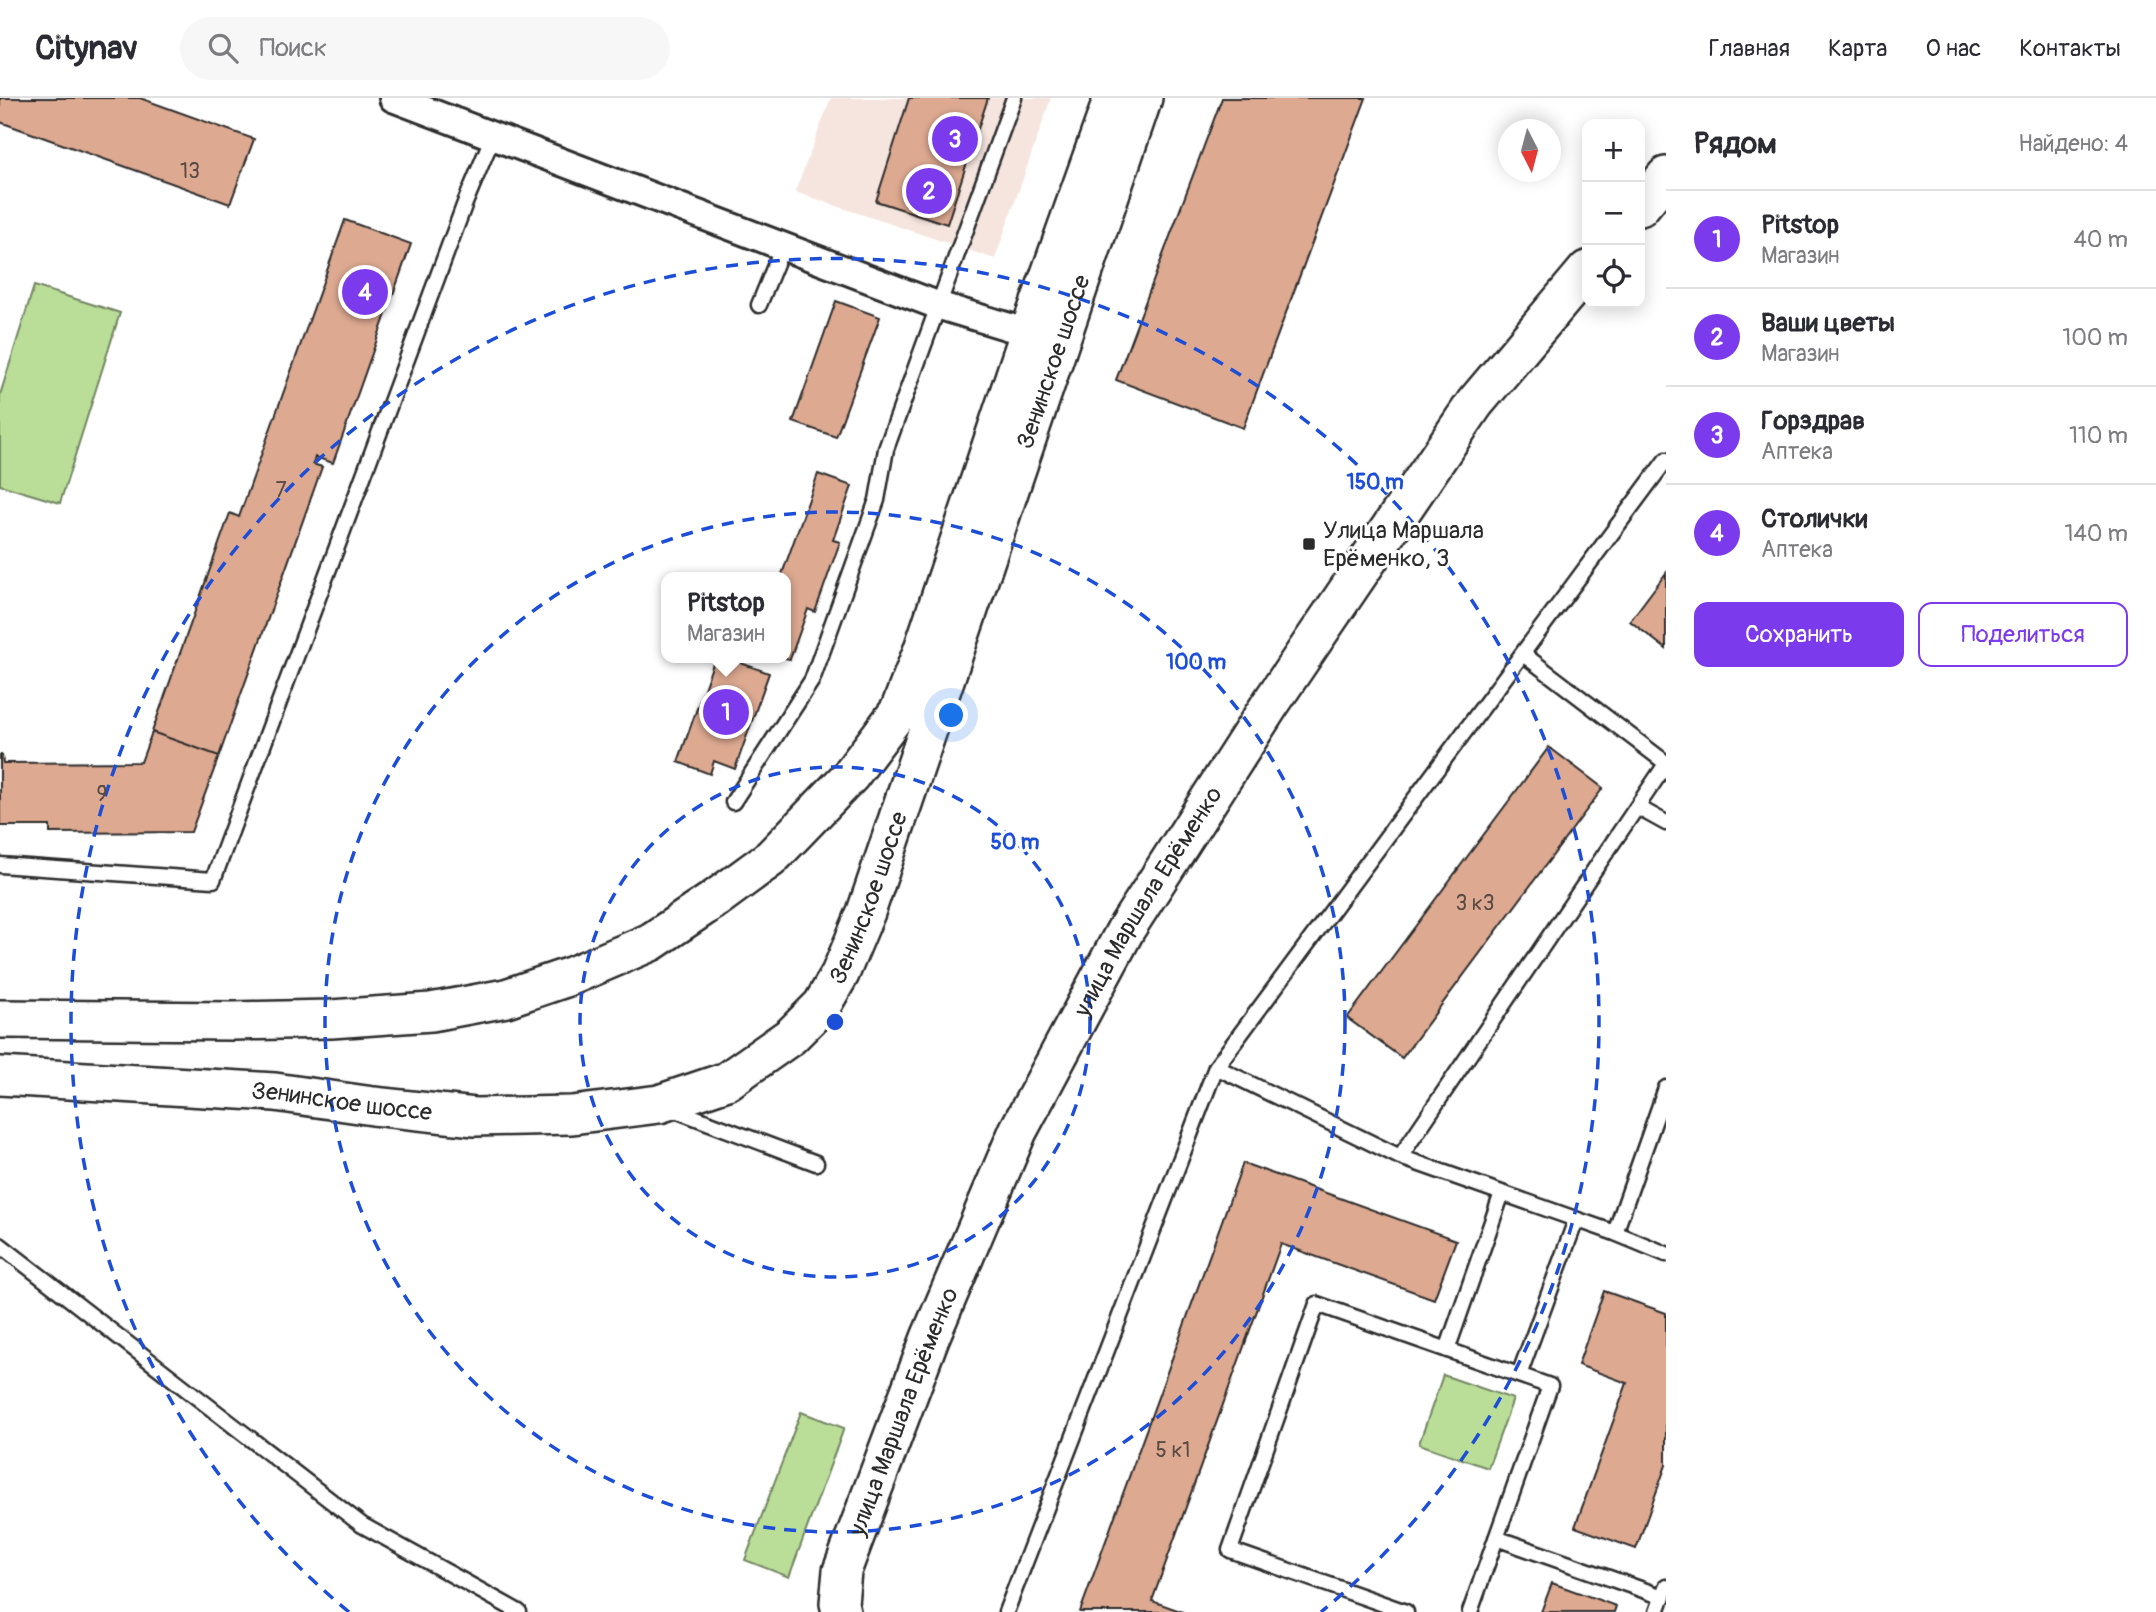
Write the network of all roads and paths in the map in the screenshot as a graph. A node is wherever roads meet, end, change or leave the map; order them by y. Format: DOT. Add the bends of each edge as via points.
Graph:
graph roads {
  1 [pos="393,98"];
  2 [pos="1014,98"];
  3 [pos="1113,98"];
  4 [pos="1143,98"];
  5 [pos="493,136"];
  6 [pos="1666,176"];
  7 [pos="1645,201"];
  8 [pos="783,246"];
  9 [pos="1582,276"];
  10 [pos="937,304"];
  11 [pos="759,305"];
  12 [pos="1029,333"];
  13 [pos="1666,460"];
  14 [pos="1523,654"];
  15 [pos="1666,764"];
  16 [pos="733,802"];
  17 [pos="1637,807"];
  18 [pos="1666,823"];
  19 [pos="0,865"];
  20 [pos="0,1019"];
  21 [pos="1216,1067"];
  22 [pos="0,1076"];
  23 [pos="1666,1088"];
  24 [pos="659,1104"];
  25 [pos="1400,1157"];
  26 [pos="816,1163"];
  27 [pos="1502,1193"];
  28 [pos="1576,1220"];
  29 [pos="1615,1233"];
  30 [pos="0,1245"];
  31 [pos="1666,1254"];
  32 [pos="1447,1350"];
  33 [pos="1519,1375"];
  34 [pos="1496,1538"];
  35 [pos="1664,1592"];
  36 [pos="840,1607"];
  37 [pos="519,1612"];
  38 [pos="1006,1612"];
  39 [pos="1406,1612"];
  40 [pos="1470,1612"];
  41 [pos="1657,1612"];
  1 -- 5 [label="street"];
  2 -- 10 [label="lane"];
  3 -- 12 [label="main road, Зенинское шоссе"];
  4 -- 24 [label="main road, Зенинское шоссе" via="866,912 840,974 822,1005 791,1036 727,1081"];
  5 -- 8 [label="street"];
  5 -- 19 [label="lane" via="213,880"];
  6 -- 7 [label="main road"];
  8 -- 10 [label="street"];
  8 -- 11 [label="lane"];
  9 -- 36 [label="main road, улица Маршала Ерёменко" via="1475,403 1271,703 1126,929 1018,1131 930,1338 842,1571"];
  10 -- 12 [label="street"];
  10 -- 16 [label="lane" via="886,449 877,500 812,680"];
  12 -- 20 [label="main road, Зенинское шоссе" via="898,711 850,776 771,858 651,942 506,998 431,1012 233,1021"];
  13 -- 14 [label="lane"];
  14 -- 15 [label="lane"];
  14 -- 21 [label="lane"];
  15 -- 17 [label="lane"];
  17 -- 18 [label="lane"];
  17 -- 25 [label="lane"];
  21 -- 25 [label="lane"];
  21 -- 38 [label="lane"];
  22 -- 24 [label="main road, Зенинское шоссе" via="275,1092 475,1118 572,1115"];
  23 -- 29 [label="lane"];
  24 -- 26 [label="lane"];
  25 -- 27 [label="lane"];
  27 -- 28 [label="lane"];
  27 -- 32 [label="lane"];
  28 -- 29 [label="lane"];
  28 -- 33 [label="lane"];
  29 -- 31 [label="lane"];
  30 -- 37 [label="lane" via="362,1525"];
  32 -- 33 [label="lane"];
  32 -- 39 [label="lane" via="1317,1304 1230,1550"];
  33 -- 34 [label="lane" via="1550,1386"];
  34 -- 35 [label="lane"];
  34 -- 40 [label="lane"];
  35 -- 41 [label="lane"];
}
